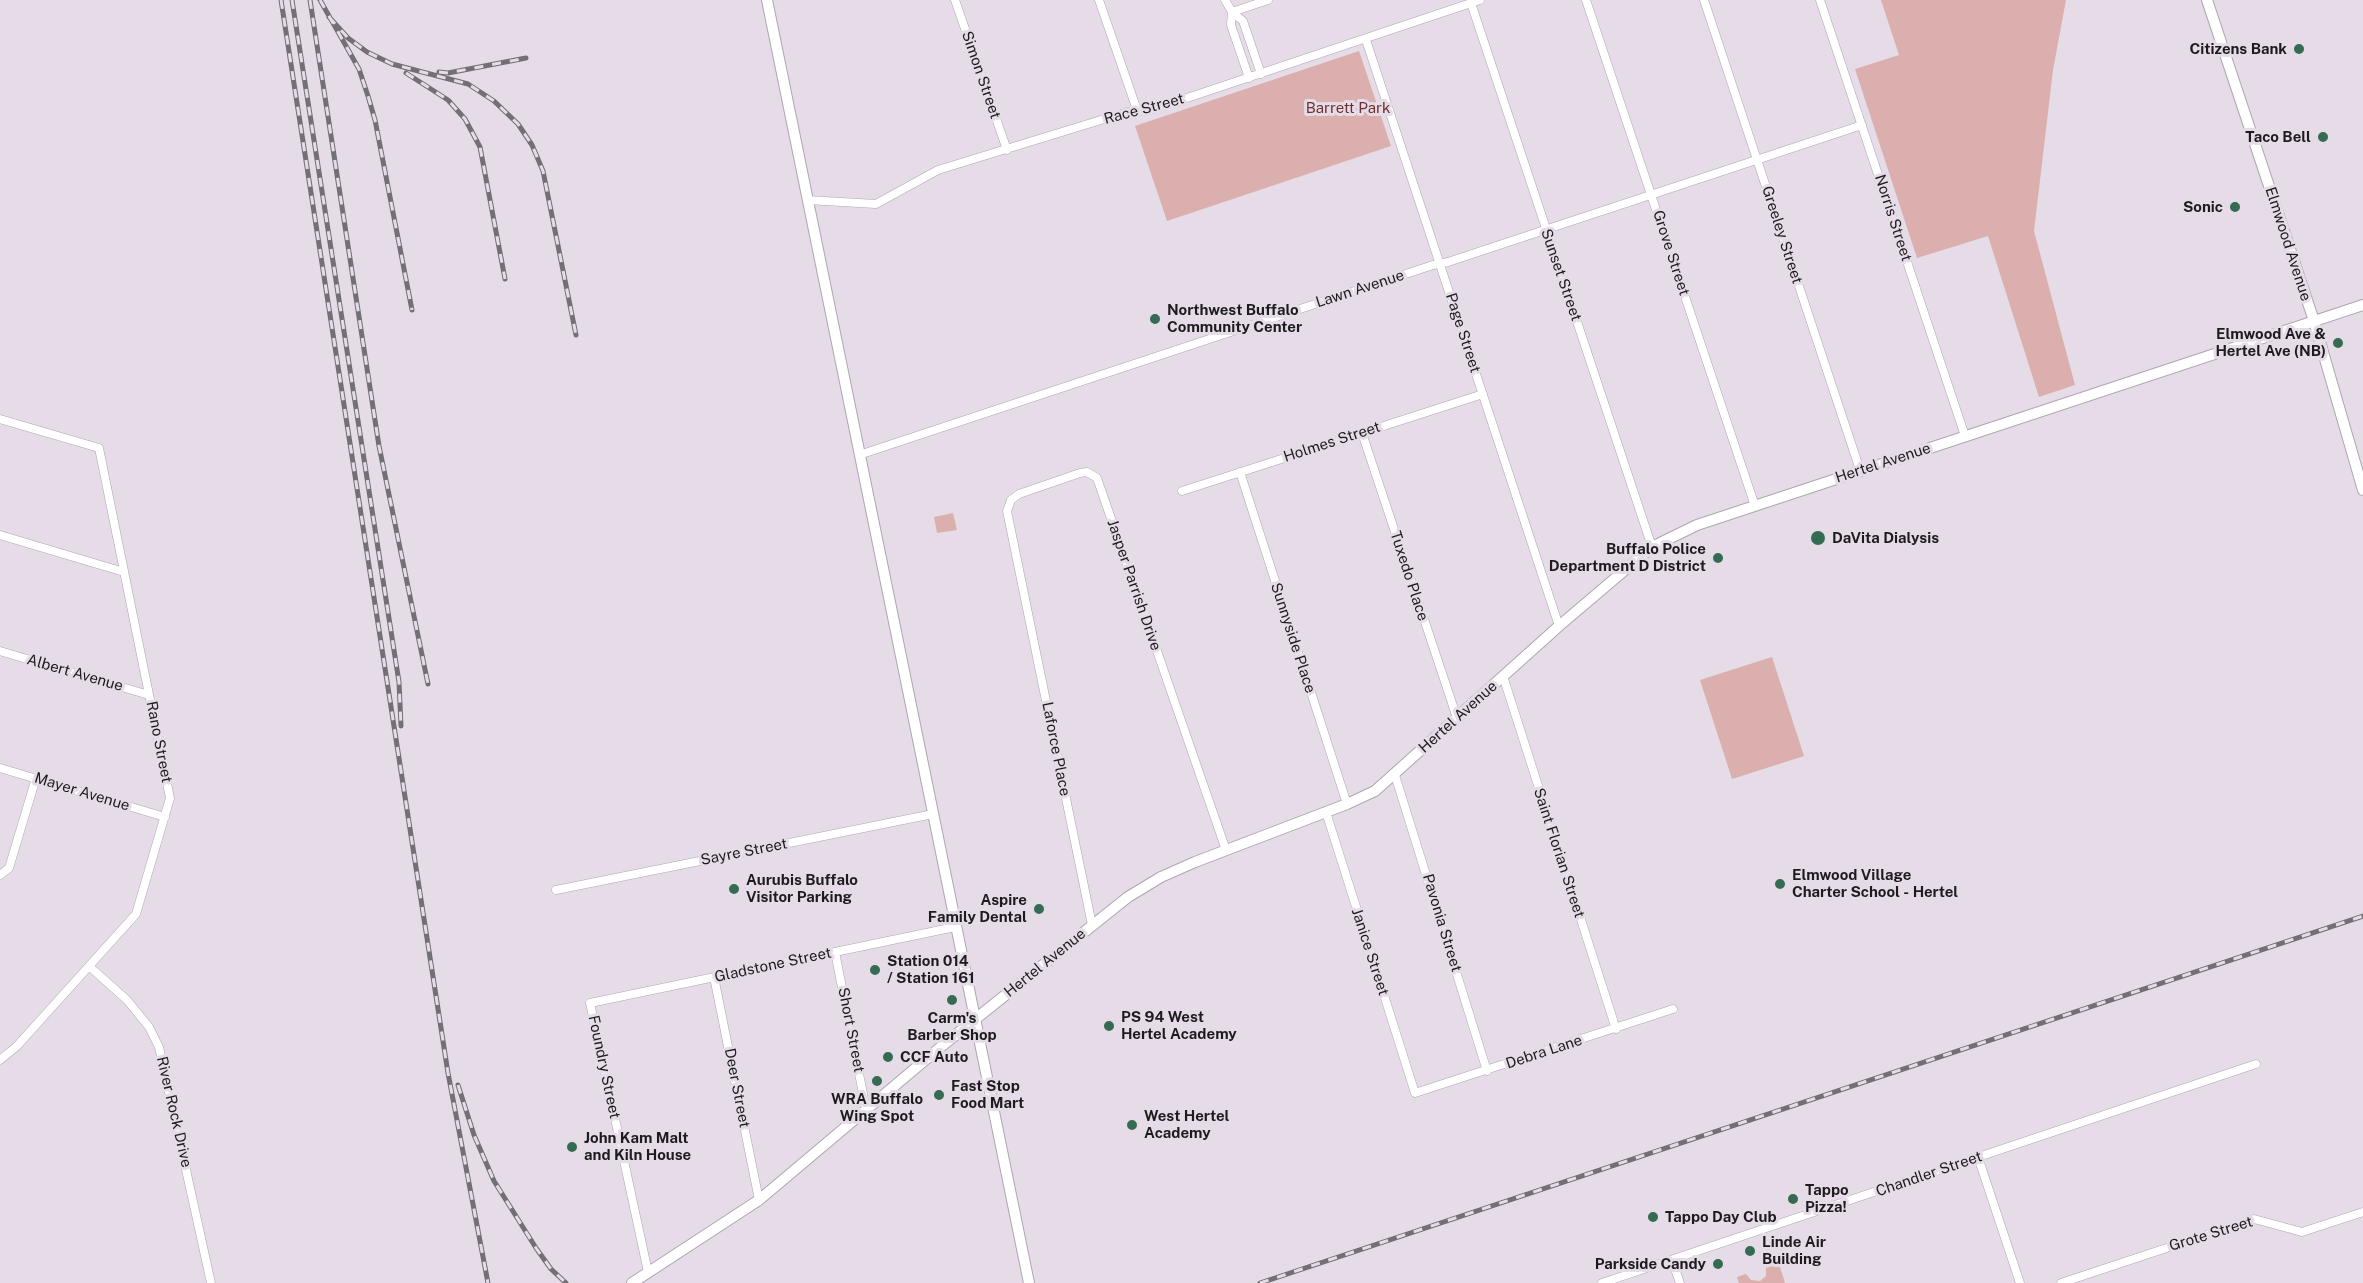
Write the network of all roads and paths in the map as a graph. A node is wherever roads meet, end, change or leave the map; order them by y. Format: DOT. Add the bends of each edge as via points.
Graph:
graph roads {
  1 [pos="767,0"];
  2 [pos="955,0"];
  3 [pos="1099,0"];
  4 [pos="1225,0"];
  5 [pos="1268,0"];
  6 [pos="1480,0"];
  7 [pos="1586,0"];
  8 [pos="1704,0"];
  9 [pos="1820,0"];
  10 [pos="2207,0"];
  11 [pos="1471,3"];
  12 [pos="1232,12"];
  13 [pos="1366,40"];
  14 [pos="1261,74"];
  15 [pos="1249,78"];
  16 [pos="1137,110"];
  17 [pos="1862,125"];
  18 [pos="1007,150"];
  19 [pos="1757,159"];
  20 [pos="1651,195"];
  21 [pos="807,200"];
  22 [pos="1545,230"];
  23 [pos="1440,263"];
  24 [pos="2363,305"];
  25 [pos="2313,321"];
  26 [pos="1483,394"];
  27 [pos="0,419"];
  28 [pos="1362,433"];
  29 [pos="1965,436"];
  30 [pos="860,455"];
  31 [pos="1860,470"];
  32 [pos="1240,472"];
  33 [pos="2363,490"];
  34 [pos="1182,491"];
  35 [pos="1755,506"];
  36 [pos="0,535"];
  37 [pos="1652,547"];
  38 [pos="124,572"];
  39 [pos="1020,572"];
  40 [pos="1559,626"];
  41 [pos="0,651"];
  42 [pos="1503,676"];
  43 [pos="149,694"];
  44 [pos="1457,718"];
  45 [pos="0,768"];
  46 [pos="1395,775"];
  47 [pos="36,778"];
  48 [pos="1347,804"];
  49 [pos="1326,812"];
  50 [pos="933,814"];
  51 [pos="165,817"];
  52 [pos="1226,850"];
  53 [pos="0,875"];
  54 [pos="556,890"];
  55 [pos="1092,925"];
  56 [pos="956,927"];
  57 [pos="835,952"];
  58 [pos="90,967"];
  59 [pos="714,977"];
  60 [pos="590,1002"];
  61 [pos="1673,1009"];
  62 [pos="975,1019"];
  63 [pos="1616,1029"];
  64 [pos="0,1060"];
  65 [pos="2256,1064"];
  66 [pos="1487,1071"];
  67 [pos="1415,1093"];
  68 [pos="867,1109"];
  69 [pos="1978,1157"];
  70 [pos="759,1200"];
  71 [pos="2363,1212"];
  72 [pos="1672,1260"];
  73 [pos="648,1272"];
  74 [pos="211,1283"];
  75 [pos="632,1283"];
  76 [pos="1029,1283"];
  77 [pos="1602,1283"];
  78 [pos="1680,1283"];
  79 [pos="2020,1283"];
  80 [pos="2061,1283"];
  1 -- 21 [label="street"];
  2 -- 18 [label="street, Simon Street"];
  3 -- 16 [label="street"];
  4 -- 12 [label="street"];
  5 -- 12 [label="street"];
  6 -- 11 [label="street, Race Street"];
  7 -- 20 [label="street, Grove Street"];
  8 -- 19 [label="street, Greeley Street"];
  9 -- 17 [label="street, Norris Street"];
  10 -- 25 [label="street, Elmwood Avenue"];
  11 -- 13 [label="street, Race Street"];
  11 -- 22 [label="street, Sunset Street"];
  12 -- 14 [label="street" via="1243,21"];
  12 -- 15 [label="street" via="1231,25"];
  13 -- 14 [label="street, Race Street"];
  13 -- 23 [label="street, Page Street"];
  14 -- 15 [label="street, Race Street"];
  15 -- 16 [label="street, Race Street" via="1150,110"];
  16 -- 18 [label="street, Race Street"];
  17 -- 19 [label="street, Lawn Avenue"];
  17 -- 29 [label="street, Norris Street"];
  18 -- 21 [label="street, Race Street" via="938,170 876,204"];
  19 -- 20 [label="street, Lawn Avenue"];
  19 -- 31 [label="street, Greeley Street"];
  20 -- 22 [label="street, Lawn Avenue"];
  20 -- 35 [label="street, Grove Street"];
  21 -- 30 [label="street"];
  22 -- 23 [label="street, Lawn Avenue"];
  22 -- 37 [label="street, Sunset Street"];
  23 -- 26 [label="street, Page Street"];
  23 -- 30 [label="street, Lawn Avenue"];
  24 -- 25 [label="street, Hertel Avenue"];
  25 -- 29 [label="street, Hertel Avenue"];
  25 -- 33 [label="street, Elmwood Avenue"];
  26 -- 28 [label="street, Holmes Street"];
  26 -- 40 [label="street, Page Street"];
  27 -- 38 [label="street, Rano Street" via="99,448"];
  28 -- 32 [label="street, Holmes Street"];
  28 -- 44 [label="street, Tuxedo Place"];
  29 -- 31 [label="street, Hertel Avenue"];
  30 -- 50 [label="street"];
  31 -- 35 [label="street, Hertel Avenue"];
  32 -- 34 [label="street, Holmes Street"];
  32 -- 48 [label="street, Sunnyside Place"];
  35 -- 37 [label="street, Hertel Avenue" via="1697,525"];
  36 -- 38 [label="street"];
  37 -- 40 [label="street, Hertel Avenue"];
  38 -- 43 [label="street, Rano Street"];
  39 -- 52 [label="street, Jasper Parrish Drive" via="1007,511 1011,500 1080,473 1093,475"];
  39 -- 55 [label="street, Laforce Place"];
  40 -- 42 [label="street, Hertel Avenue"];
  41 -- 43 [label="street, Albert Avenue"];
  42 -- 44 [label="street, Hertel Avenue"];
  42 -- 63 [label="street, Saint Florian Street"];
  43 -- 51 [label="street, Rano Street" via="170,798"];
  44 -- 46 [label="street, Hertel Avenue"];
  45 -- 47 [label="street, Mayer Avenue"];
  46 -- 48 [label="street, Hertel Avenue" via="1375,791"];
  46 -- 66 [label="street, Pavonia Street"];
  47 -- 51 [label="street, Mayer Avenue"];
  47 -- 53 [label="street" via="9,868"];
  48 -- 49 [label="street, Hertel Avenue"];
  49 -- 52 [label="street, Hertel Avenue"];
  49 -- 67 [label="street, Janice Street"];
  50 -- 54 [label="street, Sayre Street"];
  50 -- 56 [label="street"];
  51 -- 58 [label="street, Rano Street" via="136,914"];
  52 -- 55 [label="street, Hertel Avenue" via="1161,877"];
  55 -- 62 [label="street, Hertel Avenue"];
  56 -- 57 [label="street, Gladstone Street"];
  56 -- 62 [label="street"];
  57 -- 59 [label="street, Gladstone Street"];
  57 -- 68 [label="street, Short Street"];
  58 -- 64 [label="street, Rano Street"];
  58 -- 74 [label="street, River Rock Drive" via="128,1000 159,1047"];
  59 -- 60 [label="street, Gladstone Street"];
  59 -- 70 [label="street, Deer Street"];
  60 -- 73 [label="street, Foundry Street"];
  61 -- 63 [label="street, Debra Lane"];
  62 -- 68 [label="street, Hertel Avenue"];
  62 -- 76 [label="street"];
  63 -- 66 [label="street, Debra Lane"];
  65 -- 69 [label="street, Chandler Street"];
  66 -- 67 [label="street, Debra Lane"];
  68 -- 70 [label="street, Hertel Avenue"];
  69 -- 72 [label="street, Chandler Street"];
  69 -- 79 [label="street"];
  70 -- 73 [label="street, Hertel Avenue"];
  71 -- 80 [label="street, Grote Street" via="2302,1232 2254,1219"];
  72 -- 77 [label="street, Chandler Street"];
  72 -- 78 [label="street"];
  73 -- 75 [label="street, Hertel Avenue"];
}
